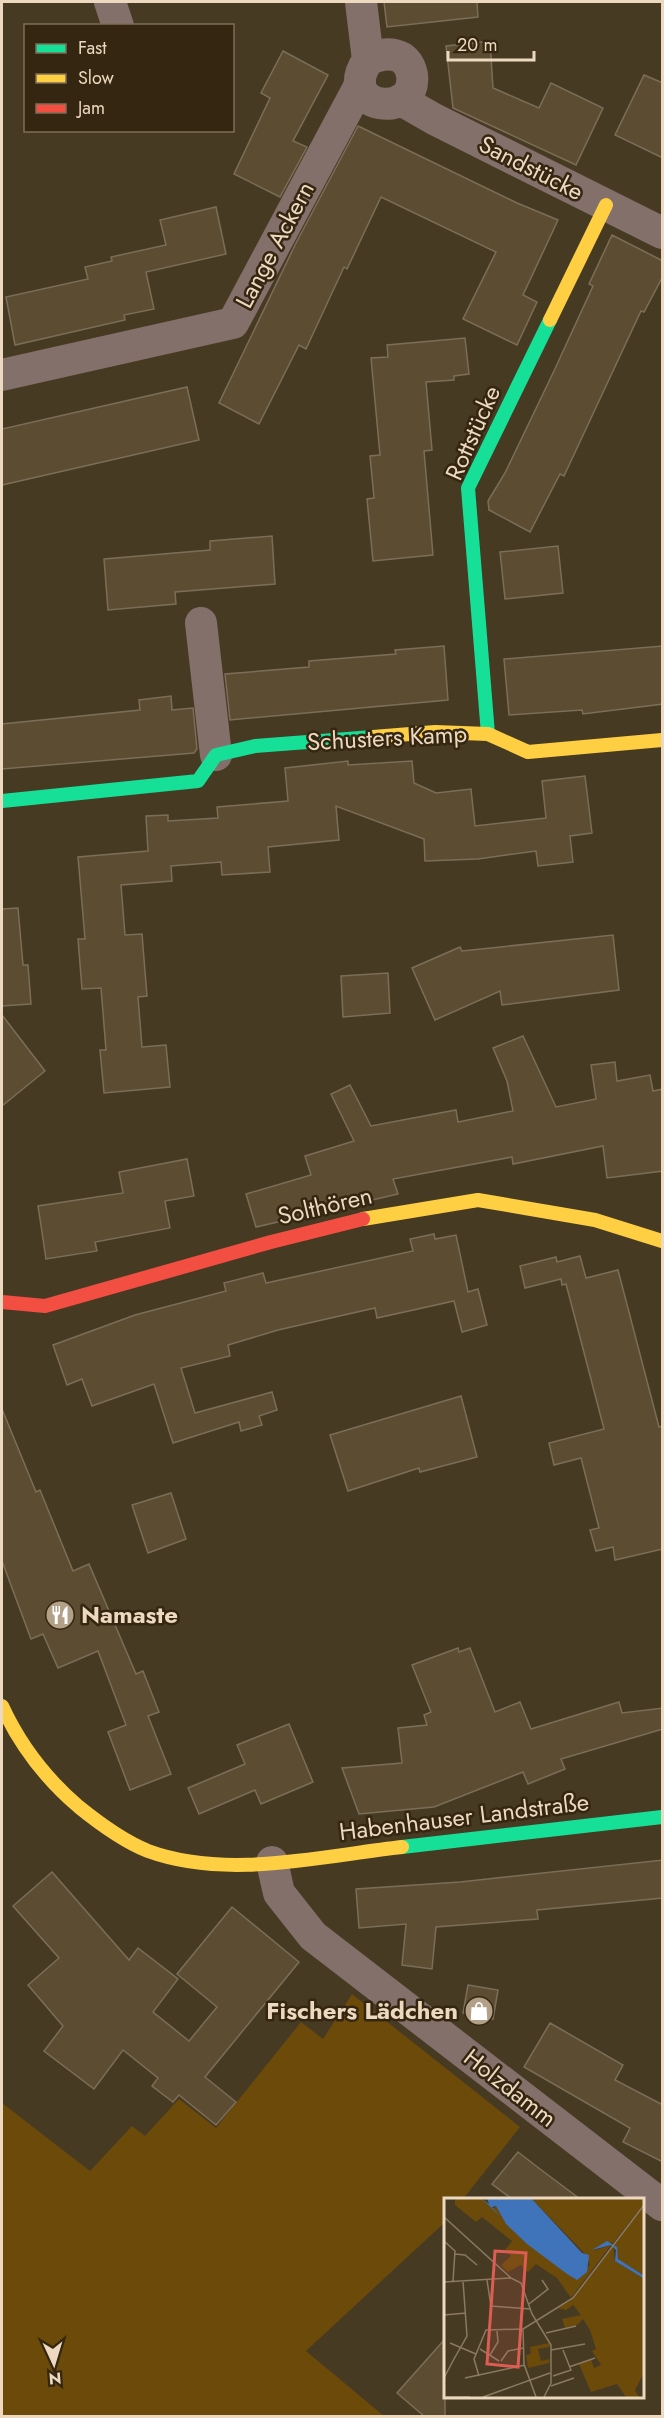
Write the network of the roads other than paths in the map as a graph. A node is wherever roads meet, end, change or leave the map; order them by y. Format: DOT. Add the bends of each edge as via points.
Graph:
graph roads {
  1 [pos="110,2"];
  2 [pos="361,2"];
  3 [pos="117,24"];
  4 [pos="364,72"];
  5 [pos="401,100"];
  6 [pos="606,205"];
  7 [pos="663,233"];
  8 [pos="2,375"];
  9 [pos="201,623"];
  10 [pos="488,734"];
  11 [pos="663,740"];
  12 [pos="216,755"];
  13 [pos="2,801"];
  14 [pos="663,1241"];
  15 [pos="2,1302"];
  16 [pos="2,1706"];
  17 [pos="663,1817"];
  18 [pos="272,1862"];
  19 [pos="663,2205"];
  1 -- 3 [label="street"];
  2 -- 4 [label="street"];
  4 -- 5 [label="street" via="366,96 376,104 389,105"];
  4 -- 5 [label="street" via="381,53 395,55 406,63 412,75 410,89"];
  4 -- 8 [label="street, Lange Ackern" via="233,323"];
  5 -- 6 [label="street, Sandstücke"];
  6 -- 7 [label="street, Sandstücke"];
  6 -- 10 [label="street, Rottstücke" via="468,488"];
  9 -- 12 [label="street"];
  10 -- 11 [label="street, Schusters Kamp" via="528,752"];
  10 -- 12 [label="street, Schusters Kamp" via="435,732 255,746"];
  12 -- 13 [label="street" via="198,781"];
  14 -- 15 [label="street, Solthören" via="595,1220 478,1200 365,1218 45,1306"];
  16 -- 18 [label="street, Habenhauser Landstraße" via="38,1767 110,1829 168,1858 216,1865"];
  17 -- 18 [label="street, Habenhauser Landstraße"];
  18 -- 19 [label="street, Holzdamm" via="279,1893 313,1936"];
}
